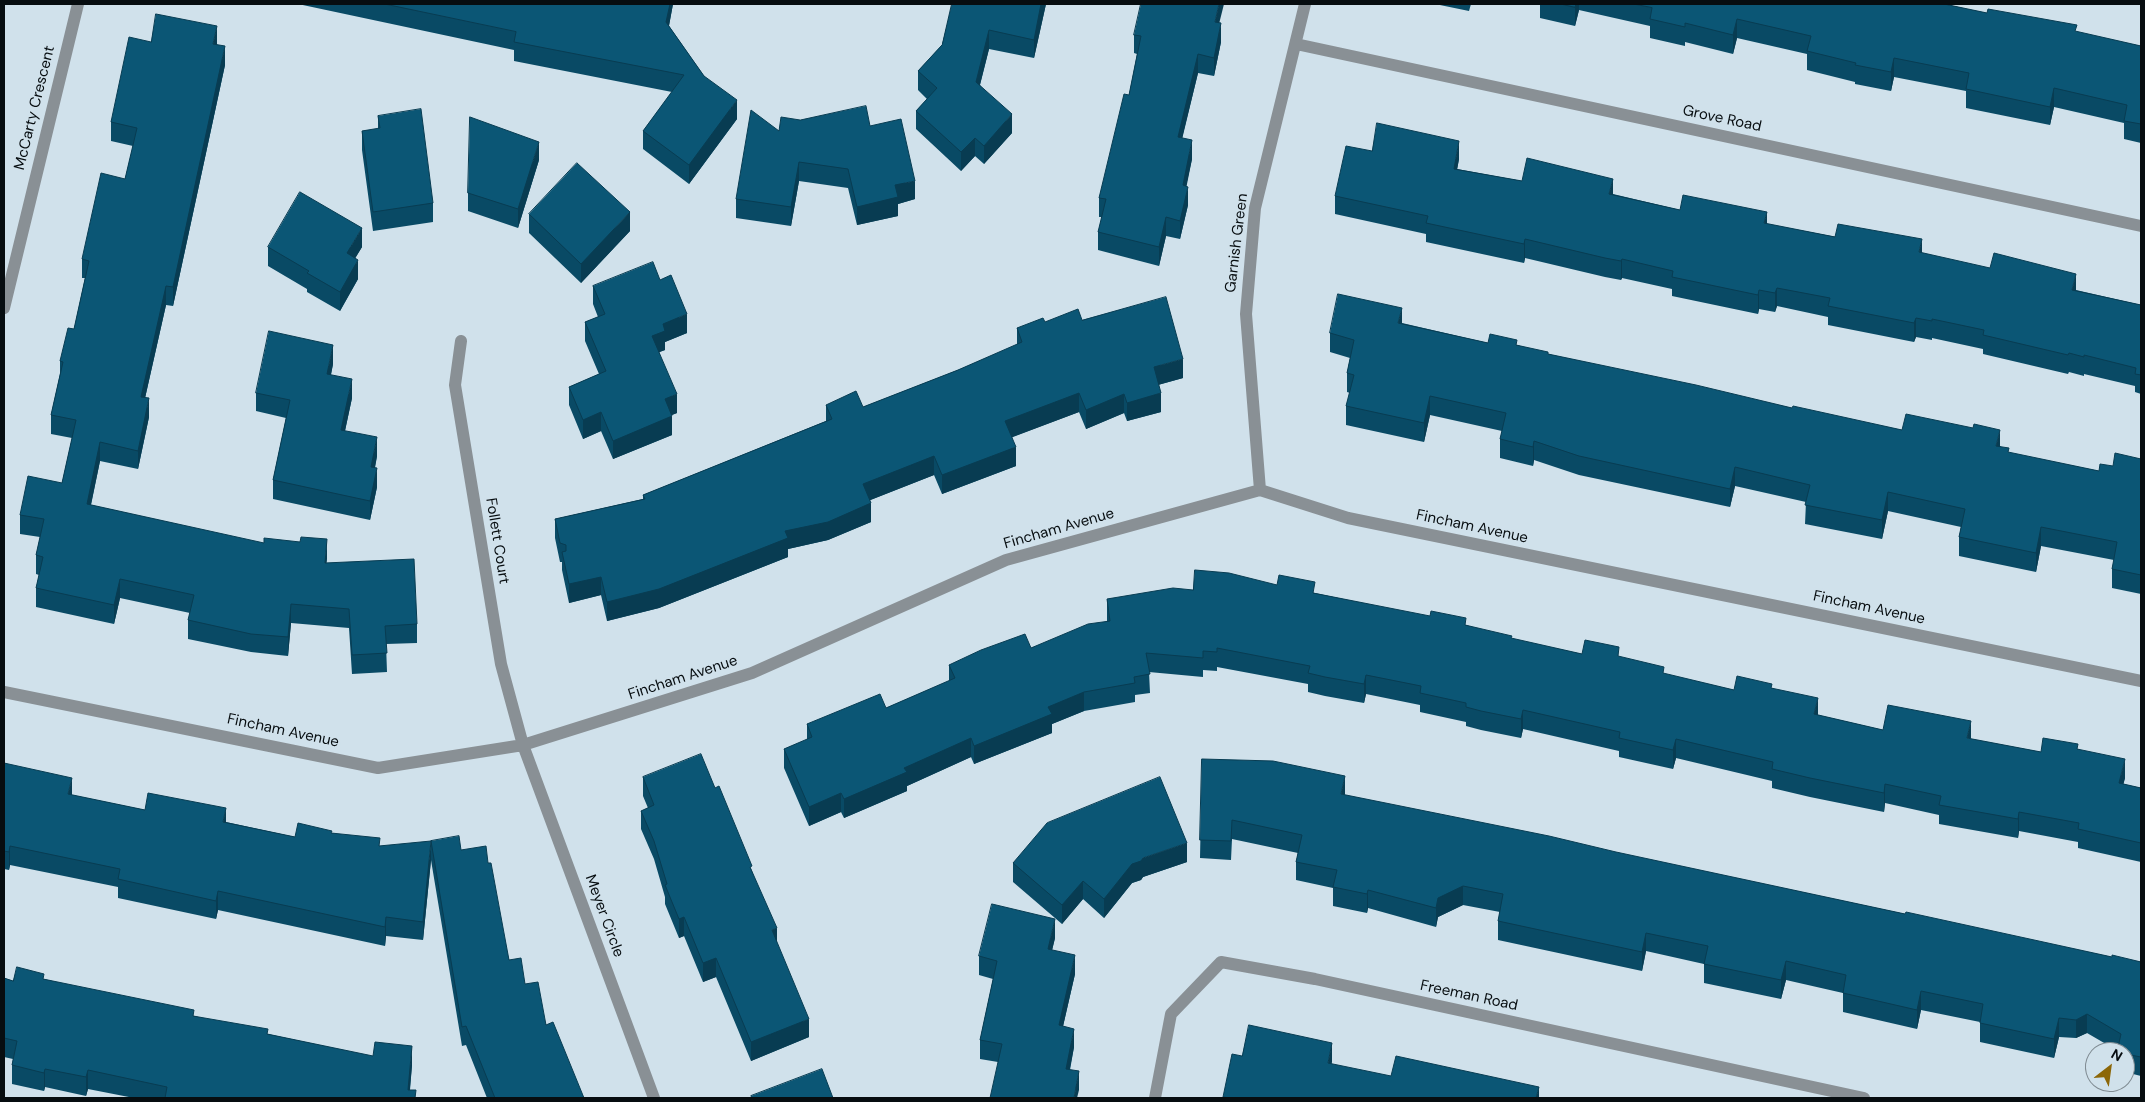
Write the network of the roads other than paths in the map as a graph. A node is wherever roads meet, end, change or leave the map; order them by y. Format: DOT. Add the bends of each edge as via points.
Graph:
graph roads {
  1 [pos="78,4"];
  2 [pos="1305,4"];
  3 [pos="1296,44"];
  4 [pos="2141,226"];
  5 [pos="4,308"];
  6 [pos="460,340"];
  7 [pos="1260,490"];
  8 [pos="2141,681"];
  9 [pos="4,692"];
  10 [pos="523,746"];
  11 [pos="654,1098"];
  12 [pos="1155,1098"];
  13 [pos="1864,1098"];
  1 -- 5 [label="street, McCarty Crescent"];
  2 -- 3 [label="street, Garnish Green"];
  3 -- 4 [label="street, Grove Road"];
  3 -- 7 [label="street, Garnish Green" via="1255,208 1246,314"];
  6 -- 10 [label="street, Follett Court" via="455,385 501,664"];
  7 -- 8 [label="street, Fincham Avenue" via="1348,518"];
  7 -- 10 [label="street, Fincham Avenue" via="1006,560 752,673"];
  9 -- 10 [label="street, Fincham Avenue" via="378,768"];
  10 -- 11 [label="street, Meyer Circle"];
  12 -- 13 [label="street, Freeman Road" via="1172,1014 1221,962 1315,979"];
}
